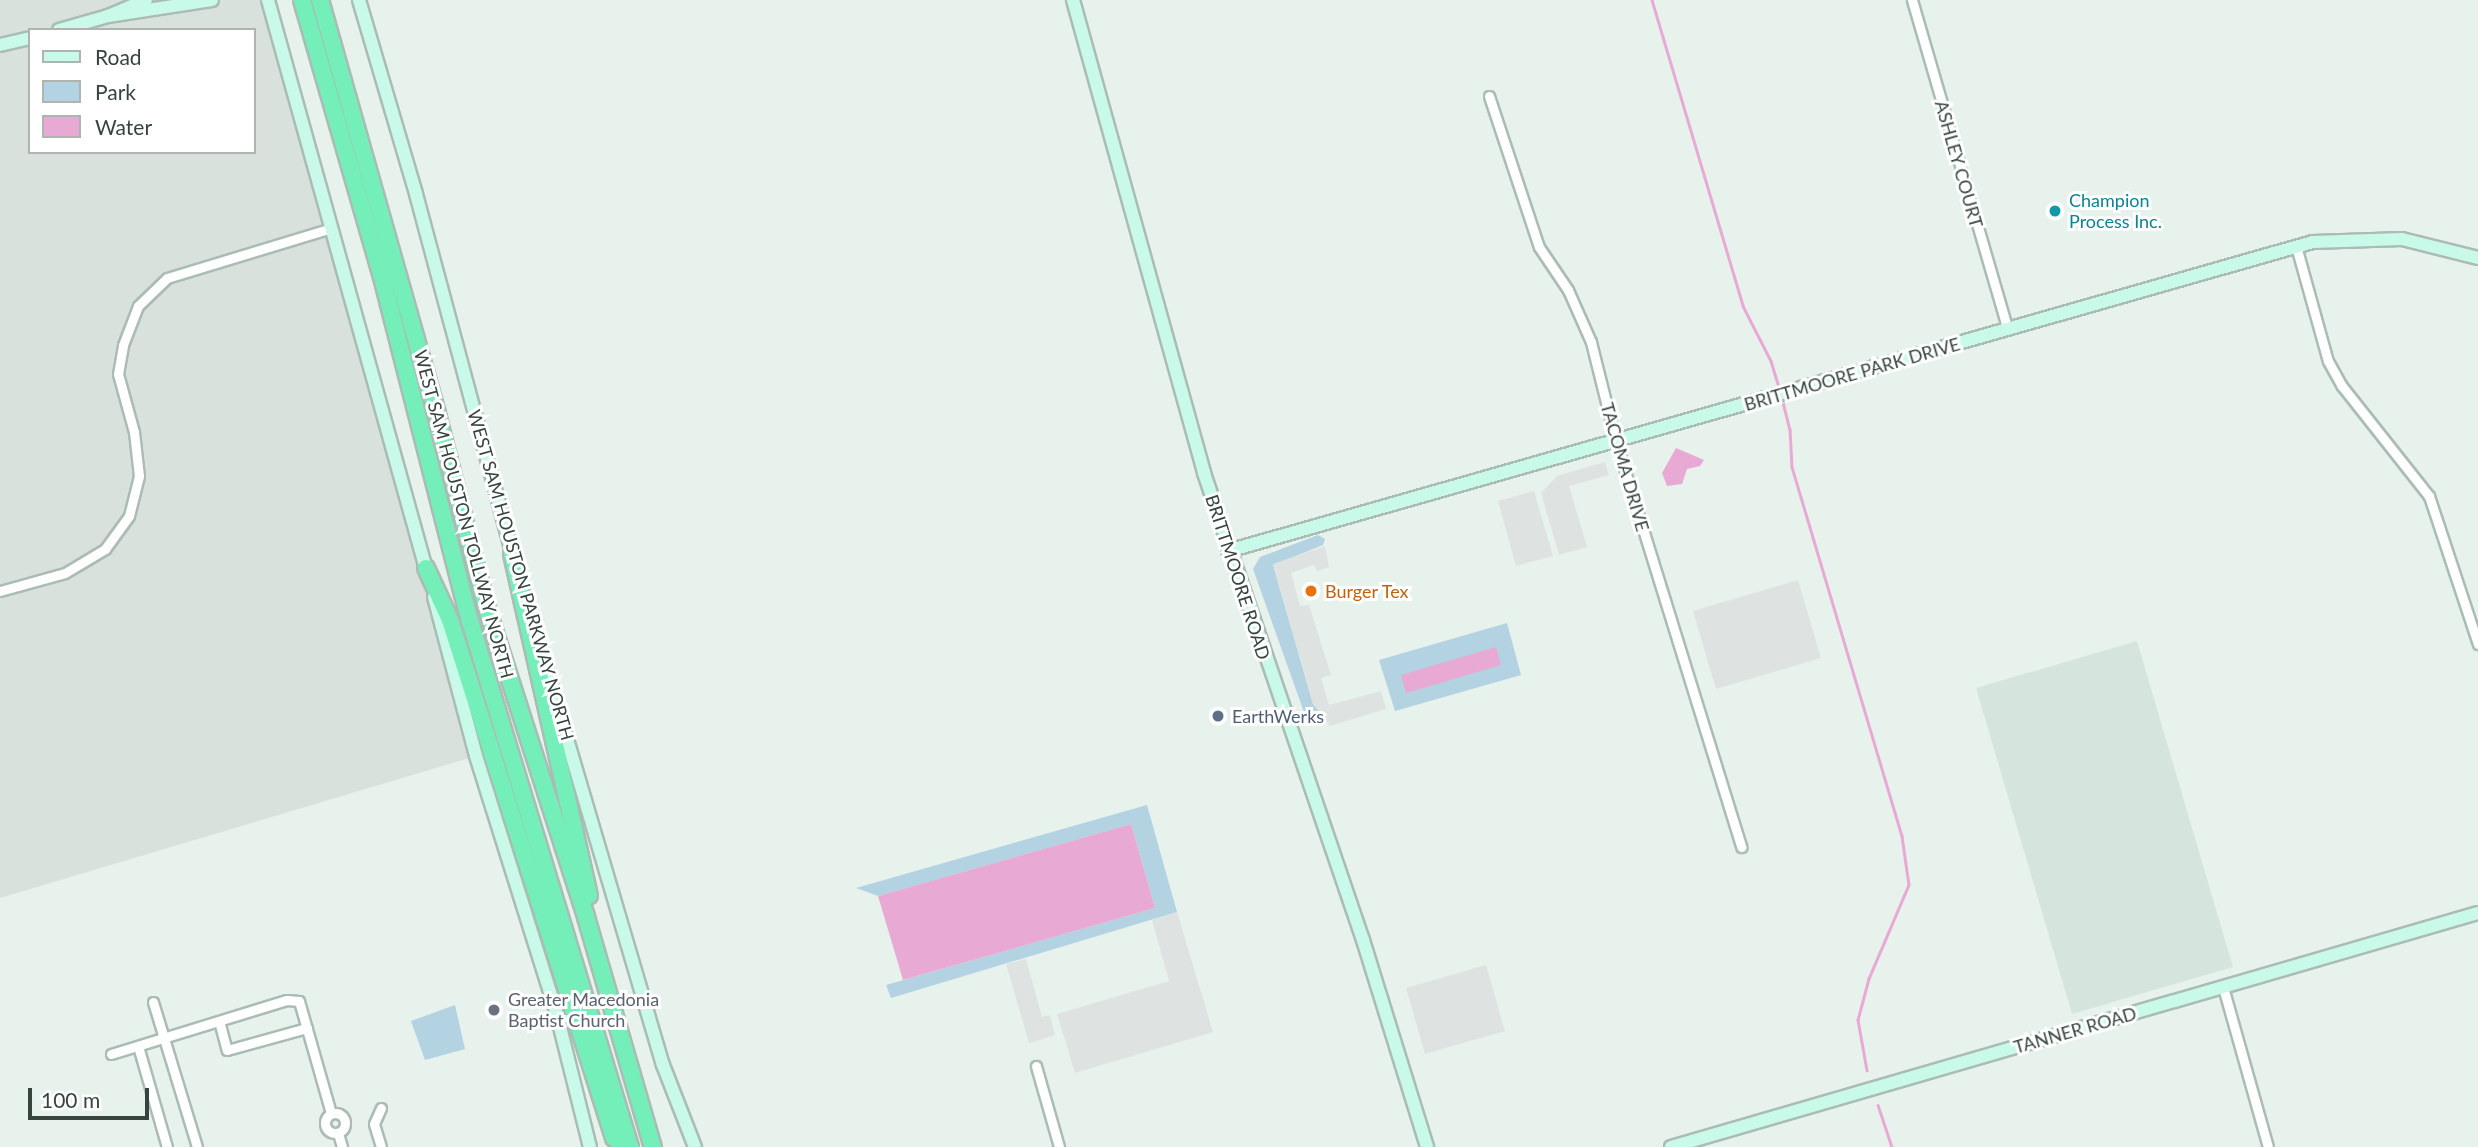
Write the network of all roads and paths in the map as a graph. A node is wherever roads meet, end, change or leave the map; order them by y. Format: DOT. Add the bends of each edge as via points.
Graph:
graph roads {
  1 [pos="146,0"];
  2 [pos="212,0"];
  3 [pos="268,0"];
  4 [pos="302,0"];
  5 [pos="320,0"];
  6 [pos="359,0"];
  7 [pos="1073,0"];
  8 [pos="1912,0"];
  9 [pos="108,16"];
  10 [pos="66,28"];
  11 [pos="28,38"];
  12 [pos="0,45"];
  13 [pos="1489,96"];
  14 [pos="332,228"];
  15 [pos="2296,246"];
  16 [pos="2478,257"];
  17 [pos="2007,328"];
  18 [pos="1616,442"];
  19 [pos="1228,551"];
  20 [pos="512,554"];
  21 [pos="426,568"];
  22 [pos="0,591"];
  23 [pos="2478,644"];
  24 [pos="1741,848"];
  25 [pos="2478,913"];
  26 [pos="586,917"];
  27 [pos="2223,987"];
  28 [pos="153,1002"];
  29 [pos="219,1021"];
  30 [pos="307,1027"];
  31 [pos="164,1038"];
  32 [pos="138,1046"];
  33 [pos="111,1054"];
  34 [pos="1036,1066"];
  35 [pos="381,1108"];
  36 [pos="331,1113"];
  37 [pos="338,1133"];
  38 [pos="167,1147"];
  39 [pos="197,1147"];
  40 [pos="342,1147"];
  41 [pos="381,1147"];
  42 [pos="590,1147"];
  43 [pos="628,1147"];
  44 [pos="653,1147"];
  45 [pos="695,1147"];
  46 [pos="1059,1147"];
  47 [pos="1427,1147"];
  48 [pos="1671,1147"];
  49 [pos="2268,1147"];
  1 -- 9 [label="main road"];
  2 -- 9 [label="main road"];
  3 -- 14 [label="main road"];
  4 -- 43 [label="highway, WEST SAM HOUSTON TOLLWAY NORTH" via="385,286 470,621"];
  5 -- 26 [label="highway, WEST SAM HOUSTON TOLLWAY NORTH" via="436,410 486,606"];
  6 -- 20 [label="main road, WEST SAM HOUSTON PARKWAY NORTH"];
  7 -- 19 [label="main road, BRITTMOORE ROAD"];
  8 -- 17 [label="street, ASHLEY COURT"];
  9 -- 10 [label="main road"];
  11 -- 12 [label="main road"];
  13 -- 18 [label="street, TACOMA DRIVE" via="1539,247 1583,321"];
  14 -- 21 [label="main road"];
  14 -- 22 [label="street" via="167,278 138,306 118,374 134,432 139,476 130,516 105,549 65,573"];
  15 -- 16 [label="main road, BRITTMOORE PARK DRIVE" via="2383,237"];
  15 -- 17 [label="main road, BRITTMOORE PARK DRIVE"];
  15 -- 23 [label="street" via="2328,361 2342,386 2429,496"];
  17 -- 18 [label="main road, BRITTMOORE PARK DRIVE"];
  18 -- 19 [label="main road, BRITTMOORE PARK DRIVE"];
  18 -- 24 [label="street, TACOMA DRIVE"];
  19 -- 47 [label="main road, BRITTMOORE ROAD" via="1363,940"];
  20 -- 26 [label="highway" via="592,908"];
  20 -- 45 [label="main road, WEST SAM HOUSTON PARKWAY NORTH" via="663,1065"];
  21 -- 42 [label="main road" via="476,756 557,1015"];
  21 -- 43 [label="highway" via="450,620 614,1138"];
  25 -- 27 [label="main road, TANNER ROAD"];
  26 -- 44 [label="highway, WEST SAM HOUSTON TOLLWAY NORTH"];
  27 -- 48 [label="main road, TANNER ROAD"];
  27 -- 49 [label="street"];
  28 -- 31 [label="street"];
  29 -- 30 [label="street" via="286,1000 299,1001"];
  29 -- 30 [label="street" via="228,1050"];
  29 -- 31 [label="street"];
  30 -- 36 [label="street"];
  31 -- 32 [label="street"];
  31 -- 39 [label="street"];
  32 -- 33 [label="street"];
  32 -- 38 [label="street"];
  34 -- 46 [label="street"];
  35 -- 41 [label="street" via="374,1124"];
  36 -- 37 [label="street" via="326,1128"];
  36 -- 37 [label="street" via="345,1120"];
  37 -- 40 [label="street"];
}
